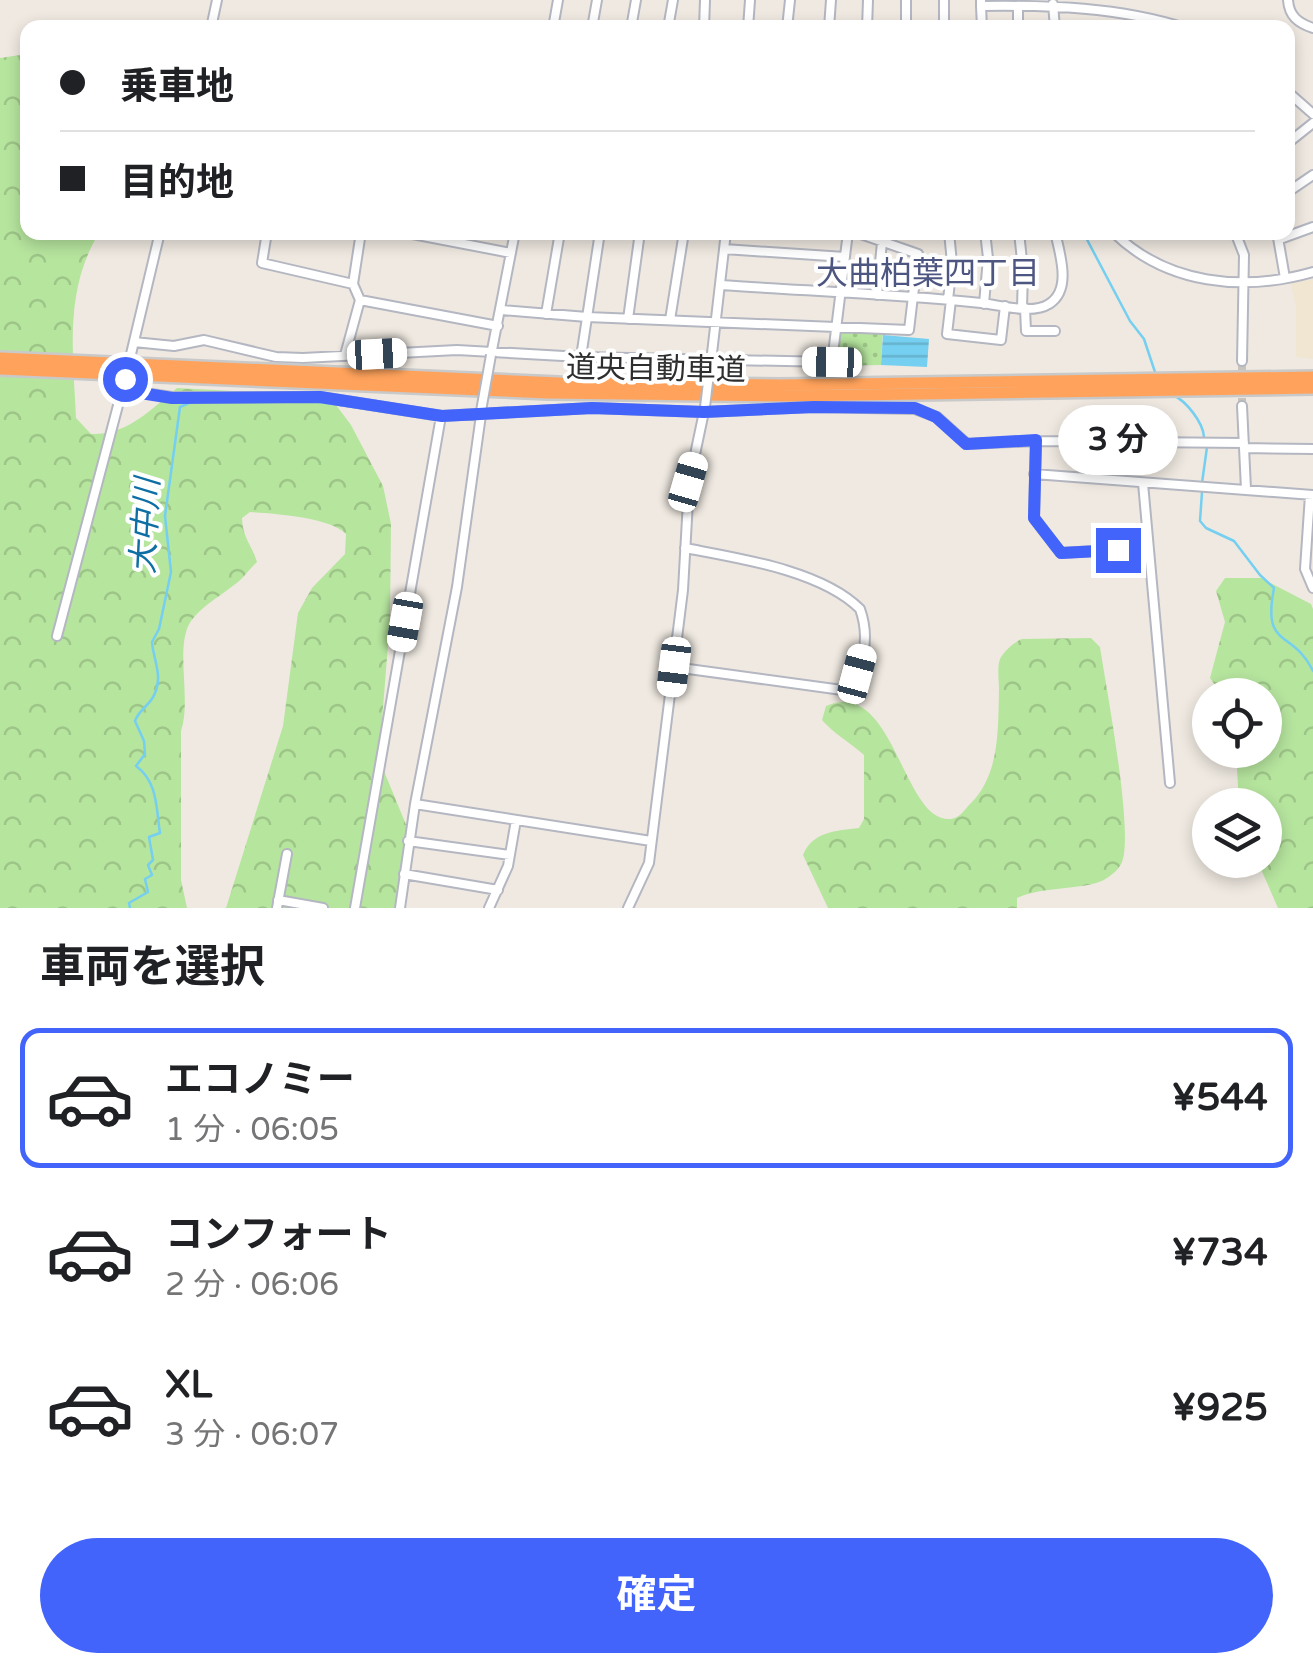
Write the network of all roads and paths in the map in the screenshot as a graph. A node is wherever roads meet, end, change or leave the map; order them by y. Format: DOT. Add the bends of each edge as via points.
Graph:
graph roads {
  1 [pos="1288,0"];
  2 [pos="1053,2"];
  3 [pos="981,3"];
  4 [pos="1018,6"];
  5 [pos="1121,14"];
  6 [pos="1018,20"];
  7 [pos="1119,20"];
  8 [pos="1145,20"];
  9 [pos="1313,28"];
  10 [pos="158,240"];
  11 [pos="266,240"];
  12 [pos="360,240"];
  13 [pos="444,240"];
  14 [pos="513,240"];
  15 [pos="559,240"];
  16 [pos="599,240"];
  17 [pos="639,240"];
  18 [pos="683,240"];
  19 [pos="725,240"];
  20 [pos="849,240"];
  21 [pos="876,240"];
  22 [pos="950,240"];
  23 [pos="986,240"];
  24 [pos="1020,240"];
  25 [pos="1056,240"];
  26 [pos="1122,240"];
  27 [pos="1238,240"];
  28 [pos="1280,240"];
  29 [pos="882,242"];
  30 [pos="724,249"];
  31 [pos="511,253"];
  32 [pos="845,257"];
  33 [pos="1313,272"];
  34 [pos="1285,278"];
  35 [pos="1245,282"];
  36 [pos="354,284"];
  37 [pos="720,285"];
  38 [pos="841,293"];
  39 [pos="877,295"];
  40 [pos="914,298"];
  41 [pos="360,300"];
  42 [pos="949,300"];
  43 [pos="984,304"];
  44 [pos="1006,306"];
  45 [pos="1024,308"];
  46 [pos="502,310"];
  47 [pos="546,314"];
  48 [pos="587,318"];
  49 [pos="628,319"];
  50 [pos="670,320"];
  51 [pos="714,321"];
  52 [pos="498,326"];
  53 [pos="837,326"];
  54 [pos="1055,331"];
  55 [pos="134,342"];
  56 [pos="492,353"];
  57 [pos="131,354"];
  58 [pos="345,355"];
  59 [pos="581,356"];
  60 [pos="0,358"];
  61 [pos="1242,360"];
  62 [pos="711,362"];
  63 [pos="0,369"];
  64 [pos="1313,377"];
  65 [pos="125,379"];
  66 [pos="1313,388"];
  67 [pos="122,390"];
  68 [pos="1242,406"];
  69 [pos="704,410"];
  70 [pos="481,413"];
  71 [pos="442,416"];
  72 [pos="1036,440"];
  73 [pos="1244,445"];
  74 [pos="1313,449"];
  75 [pos="1034,474"];
  76 [pos="1143,483"];
  77 [pos="1246,489"];
  78 [pos="1312,495"];
  79 [pos="685,548"];
  80 [pos="1147,548"];
  81 [pos="1313,588"];
  82 [pos="57,636"];
  83 [pos="674,667"];
  84 [pos="1170,783"];
  85 [pos="415,804"];
  86 [pos="516,820"];
  87 [pos="408,841"];
  88 [pos="652,841"];
  89 [pos="287,854"];
  90 [pos="510,856"];
  91 [pos="404,874"];
  92 [pos="498,890"];
  93 [pos="278,904"];
  94 [pos="324,908"];
  95 [pos="355,908"];
  96 [pos="400,908"];
  97 [pos="489,908"];
  98 [pos="628,908"];
  1 -- 9 [label="street" via="1300,24"];
  2 -- 4 [label="street"];
  2 -- 5 [label="street"];
  3 -- 4 [label="street"];
  4 -- 6 [label="street"];
  5 -- 7 [label="street"];
  5 -- 8 [label="street"];
  10 -- 55 [label="street"];
  11 -- 36 [label="street" via="262,263"];
  12 -- 36 [label="street"];
  13 -- 31 [label="street"];
  14 -- 31 [label="street"];
  15 -- 47 [label="street"];
  16 -- 48 [label="street"];
  17 -- 49 [label="street"];
  18 -- 50 [label="street"];
  19 -- 30 [label="street"];
  20 -- 32 [label="street"];
  21 -- 29 [label="street"];
  22 -- 42 [label="street"];
  23 -- 43 [label="street"];
  24 -- 45 [label="street"];
  25 -- 45 [label="street" via="1058,296 1047,306"];
  26 -- 35 [label="street" via="1167,270"];
  27 -- 35 [label="street"];
  28 -- 34 [label="street"];
  29 -- 39 [label="street"];
  29 -- 40 [label="street" via="918,254"];
  30 -- 32 [label="street"];
  30 -- 37 [label="street"];
  31 -- 46 [label="street"];
  32 -- 38 [label="street"];
  33 -- 34 [label="street"];
  34 -- 35 [label="street"];
  35 -- 61 [label="street"];
  36 -- 41 [label="street"];
  37 -- 38 [label="street"];
  37 -- 51 [label="street"];
  38 -- 39 [label="street"];
  38 -- 53 [label="street"];
  39 -- 40 [label="street"];
  40 -- 42 [label="street"];
  40 -- 53 [label="street" via="910,330"];
  41 -- 52 [label="street"];
  41 -- 58 [label="street"];
  42 -- 43 [label="street"];
  42 -- 44 [label="street" via="947,334 1002,340"];
  43 -- 44 [label="street"];
  44 -- 45 [label="street"];
  45 -- 54 [label="street" via="1026,331"];
  46 -- 47 [label="street"];
  46 -- 52 [label="street"];
  47 -- 48 [label="street"];
  48 -- 49 [label="street"];
  48 -- 59 [label="street"];
  49 -- 50 [label="street"];
  50 -- 51 [label="street"];
  51 -- 53 [label="street"];
  51 -- 62 [label="street"];
  52 -- 56 [label="street"];
  53 -- 62 [label="street" via="832,362"];
  55 -- 57 [label="street"];
  55 -- 58 [label="street" via="174,346 204,340 276,357"];
  56 -- 58 [label="street"];
  56 -- 59 [label="street"];
  56 -- 70 [label="street, bridge"];
  59 -- 62 [label="street"];
  60 -- 64 [label="highway, 道央自動車道" via="558,383"];
  62 -- 69 [label="street, bridge"];
  63 -- 66 [label="highway, 道央自動車道" via="510,393"];
  65 -- 67 [label="street"];
  67 -- 71 [label="street" via="172,398 320,397"];
  67 -- 82 [label="street"];
  68 -- 73 [label="street"];
  69 -- 70 [label="street"];
  69 -- 72 [label="street" via="915,408 966,444"];
  69 -- 79 [label="street" via="688,482"];
  70 -- 71 [label="street"];
  70 -- 85 [label="street" via="457,587"];
  71 -- 95 [label="street"];
  72 -- 73 [label="street"];
  72 -- 75 [label="street"];
  73 -- 74 [label="street"];
  73 -- 77 [label="street"];
  75 -- 76 [label="street"];
  75 -- 80 [label="street" via="1034,518 1061,553"];
  76 -- 77 [label="street"];
  76 -- 80 [label="street"];
  77 -- 78 [label="street"];
  78 -- 81 [label="street" via="1305,568"];
  79 -- 83 [label="street"];
  79 -- 83 [label="street" via="751,560 834,589 860,608 865,645 857,674 842,690"];
  80 -- 84 [label="street"];
  83 -- 88 [label="street"];
  85 -- 86 [label="street"];
  85 -- 87 [label="street"];
  86 -- 88 [label="street"];
  86 -- 90 [label="street"];
  87 -- 90 [label="street"];
  87 -- 91 [label="street"];
  88 -- 98 [label="street"];
  89 -- 93 [label="street"];
  90 -- 92 [label="street"];
  91 -- 92 [label="street"];
  91 -- 96 [label="street"];
  92 -- 97 [label="street"];
  93 -- 94 [label="street"];
}
